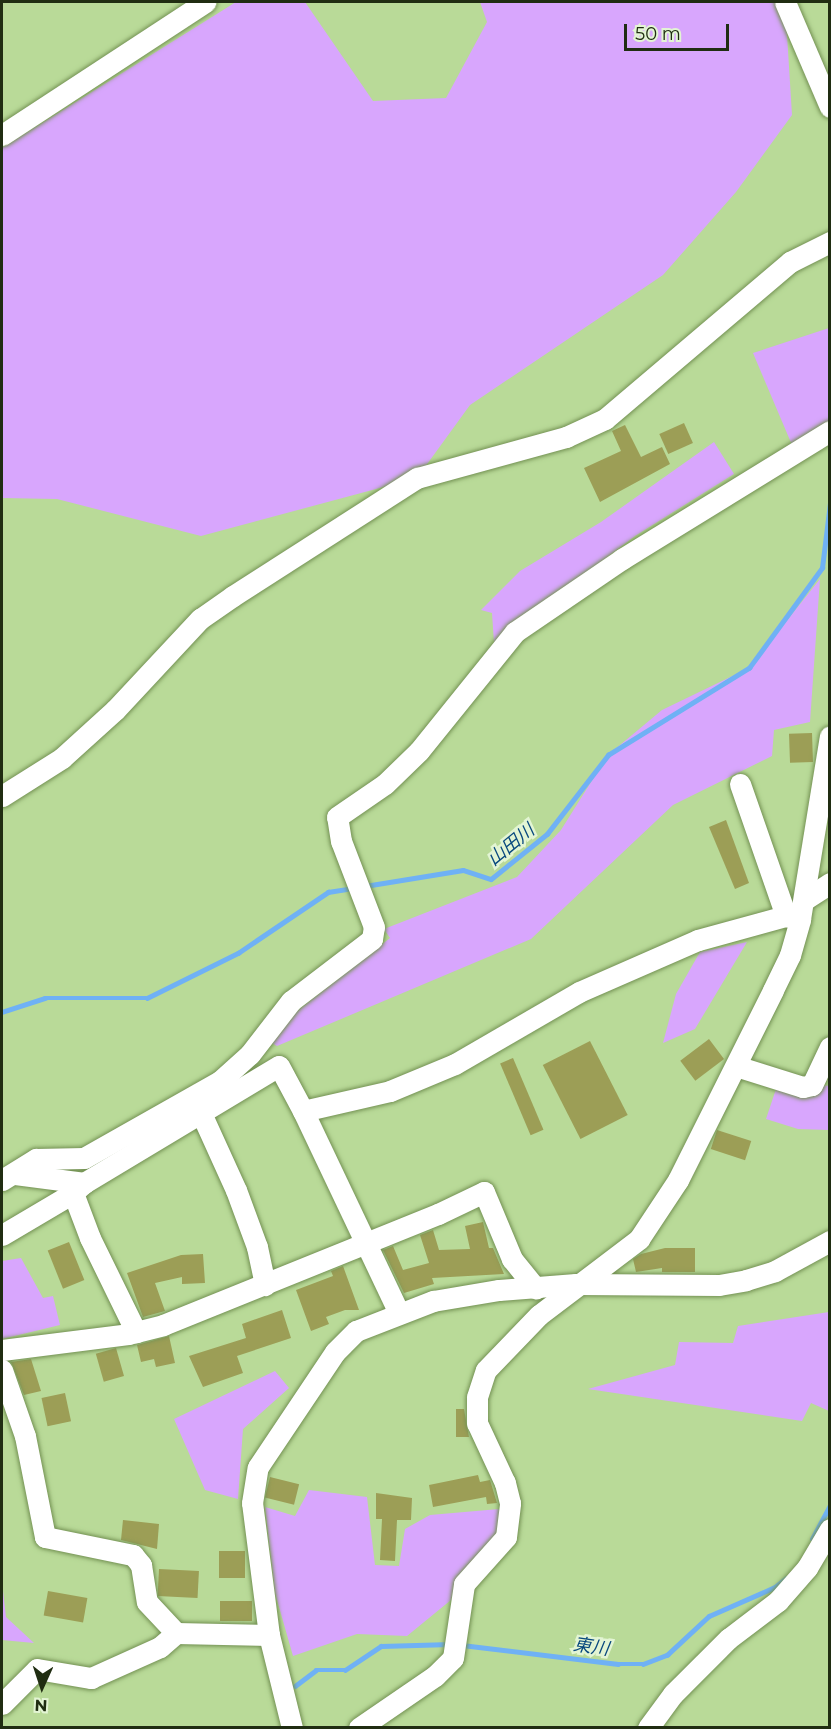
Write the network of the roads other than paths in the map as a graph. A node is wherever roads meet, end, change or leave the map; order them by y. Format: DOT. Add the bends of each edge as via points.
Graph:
graph roads {
  1 [pos="205,2"];
  2 [pos="785,2"];
  3 [pos="830,107"];
  4 [pos="2,135"];
  5 [pos="830,242"];
  6 [pos="830,431"];
  7 [pos="830,736"];
  8 [pos="740,784"];
  9 [pos="2,796"];
  10 [pos="830,883"];
  11 [pos="797,912"];
  12 [pos="830,1047"];
  13 [pos="736,1066"];
  14 [pos="303,1111"];
  15 [pos="201,1113"];
  16 [pos="8,1177"];
  17 [pos="79,1188"];
  18 [pos="2,1235"];
  19 [pos="367,1241"];
  20 [pos="830,1241"];
  21 [pos="576,1284"];
  22 [pos="265,1285"];
  23 [pos="536,1289"];
  24 [pos="399,1313"];
  25 [pos="136,1332"];
  26 [pos="2,1350"];
  27 [pos="2,1370"];
  28 [pos="830,1529"];
  29 [pos="176,1633"];
  30 [pos="268,1635"];
  31 [pos="2,1704"];
  32 [pos="292,1728"];
  33 [pos="359,1728"];
  34 [pos="648,1728"];
  1 -- 4 [label="street"];
  2 -- 3 [label="street"];
  5 -- 9 [label="street" via="790,262 605,419 566,437 417,478 233,596 200,619 115,710 62,758"];
  6 -- 16 [label="street" via="642,547 515,632 419,751 385,784 337,817 341,841 374,927 372,939 291,1001 250,1054 220,1081 84,1158 36,1159"];
  7 -- 11 [label="street"];
  8 -- 11 [label="street"];
  10 -- 11 [label="street"];
  11 -- 13 [label="street" via="790,955"];
  11 -- 14 [label="street" via="698,940 579,992 455,1064 390,1091"];
  12 -- 13 [label="street" via="812,1085 803,1088"];
  13 -- 21 [label="street" via="678,1180 639,1239"];
  14 -- 15 [label="street" via="279,1066"];
  14 -- 19 [label="street"];
  15 -- 17 [label="street"];
  15 -- 22 [label="street" via="240,1200 257,1247"];
  16 -- 17 [label="street"];
  17 -- 18 [label="street"];
  17 -- 25 [label="street" via="90,1238"];
  19 -- 22 [label="street"];
  19 -- 23 [label="street" via="484,1192 512,1259"];
  19 -- 24 [label="street"];
  20 -- 21 [label="street" via="775,1271 719,1285"];
  21 -- 23 [label="street"];
  21 -- 33 [label="street" via="538,1316 486,1370 477,1397 477,1423 499,1466 510,1503 506,1537 464,1584 453,1658 435,1676"];
  22 -- 25 [label="street"];
  23 -- 24 [label="street" via="500,1290 433,1301"];
  24 -- 30 [label="street" via="356,1331 335,1352 258,1467 252,1503"];
  25 -- 26 [label="street"];
  27 -- 29 [label="street" via="25,1436 45,1537 133,1555 141,1565 147,1602"];
  28 -- 34 [label="street" via="807,1568 778,1601 728,1640 673,1694"];
  29 -- 30 [label="street"];
  29 -- 31 [label="street" via="160,1647 91,1678 37,1669"];
  30 -- 32 [label="street"];
}
